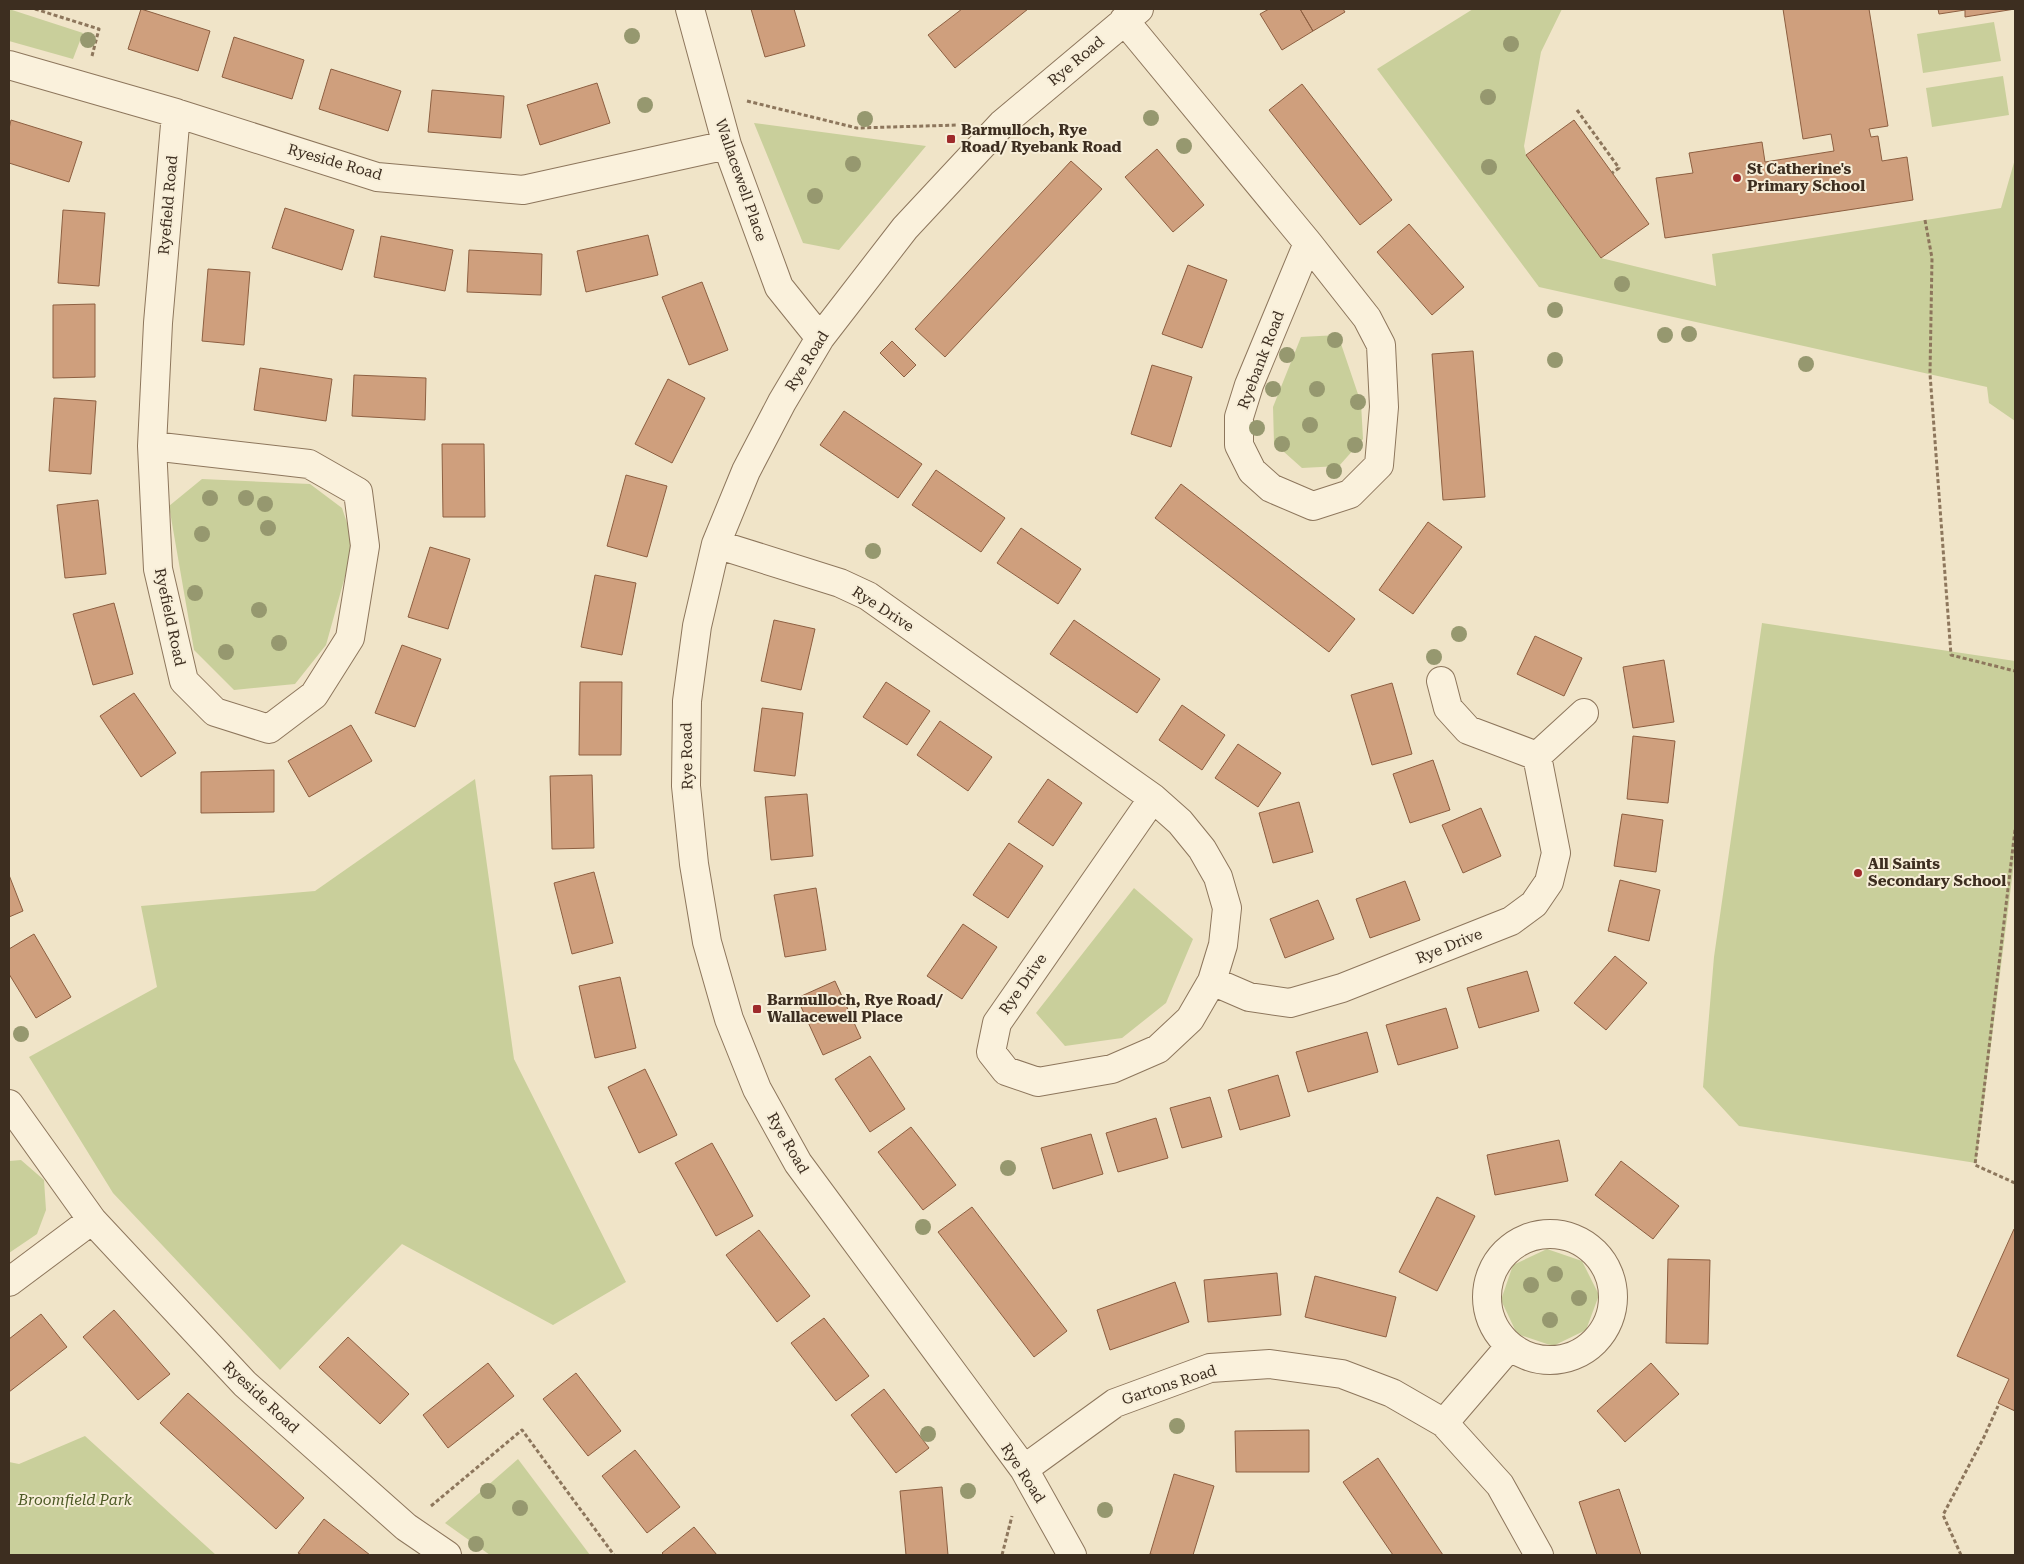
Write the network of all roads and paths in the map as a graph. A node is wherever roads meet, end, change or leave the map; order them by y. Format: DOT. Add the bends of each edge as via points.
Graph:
graph roads {
  1 [pos="35,9"];
  2 [pos="690,9"];
  3 [pos="1131,14"];
  4 [pos="9,66"];
  5 [pos="84,86"];
  6 [pos="713,92"];
  7 [pos="1577,110"];
  8 [pos="176,113"];
  9 [pos="1002,124"];
  10 [pos="727,145"];
  11 [pos="1612,173"];
  12 [pos="1925,220"];
  13 [pos="1308,243"];
  14 [pos="820,338"];
  15 [pos="152,446"];
  16 [pos="716,544"];
  17 [pos="2015,671"];
  18 [pos="1440,681"];
  19 [pos="1584,713"];
  20 [pos="1537,756"];
  21 [pos="1153,798"];
  22 [pos="2015,830"];
  23 [pos="1212,981"];
  24 [pos="9,1105"];
  25 [pos="2015,1182"];
  26 [pos="92,1220"];
  27 [pos="9,1282"];
  28 [pos="1510,1346"];
  29 [pos="1998,1406"];
  30 [pos="1444,1423"];
  31 [pos="1024,1469"];
  32 [pos="406,1527"];
  33 [pos="447,1555"];
  34 [pos="614,1555"];
  35 [pos="1072,1555"];
  36 [pos="1539,1555"];
  37 [pos="1961,1555"];
  1 -- 5 [label="path" via="99,29"];
  2 -- 6 [label="street, Wallacewell Place"];
  3 -- 9 [label="street, Rye Road"];
  3 -- 13 [label="street, Ryebank Road"];
  4 -- 5 [label="street, Ryeside Road"];
  5 -- 8 [label="street, Ryeside Road"];
  6 -- 9 [label="path" via="857,128"];
  6 -- 10 [label="street, Wallacewell Place"];
  7 -- 11 [label="path" via="1619,168"];
  8 -- 10 [label="street, Ryeside Road" via="377,177 523,190"];
  8 -- 15 [label="street, Ryefield Road" via="158,323"];
  9 -- 14 [label="street, Rye Road" via="905,228"];
  10 -- 14 [label="street, Wallacewell Place" via="779,287"];
  12 -- 17 [label="path" via="1932,258 1930,374 1951,655"];
  13 -- 13 [label="street, Ryebank Road" via="1367,318 1381,345 1384,407 1379,465 1350,494 1313,506 1270,488 1252,471 1238,445 1239,417 1249,385"];
  14 -- 16 [label="street, Rye Road" via="746,471"];
  15 -- 15 [label="street, Ryefield Road" via="158,569 184,680 216,712 269,729 314,695 350,638 365,546 358,492 309,464"];
  16 -- 21 [label="street, Rye Drive" via="840,583 868,596"];
  16 -- 31 [label="street, Rye Road" via="697,626 687,701 686,786 707,942 729,1019 757,1088 798,1163"];
  18 -- 20 [label="street" via="1448,708 1468,730"];
  19 -- 20 [label="street"];
  20 -- 23 [label="street, Rye Drive" via="1556,853 1549,882 1534,904 1511,922 1342,988 1290,1003 1248,997"];
  21 -- 23 [label="street, Rye Drive" via="1180,822 1202,849 1218,877 1227,908 1223,946"];
  21 -- 23 [label="street, Rye Drive" via="997,1023 991,1052 1006,1071 1038,1082 1112,1069 1158,1049 1190,1019"];
  22 -- 25 [label="path" via="1975,1164"];
  24 -- 26 [label="street, Ryeside Road"];
  26 -- 27 [label="street"];
  26 -- 32 [label="street, Ryeside Road" via="245,1384"];
  28 -- 28 [label="street" via="1494,1328 1487,1306 1488,1282 1497,1261 1514,1244 1536,1235 1559,1234 1581,1241 1600,1256 1611,1276 1614,1300 1609,1323 1596,1342 1576,1356 1553,1361 1530,1358"];
  28 -- 30 [label="street"];
  29 -- 37 [label="path" via="1943,1515"];
  30 -- 31 [label="street, Gartons Road" via="1392,1393 1342,1374 1270,1364 1210,1368 1115,1403"];
  30 -- 36 [label="street, Gartons Road" via="1500,1484"];
  31 -- 35 [label="street, Rye Road"];
  32 -- 33 [label="street, Ryeside Road"];
  32 -- 34 [label="path" via="522,1430"];
}
